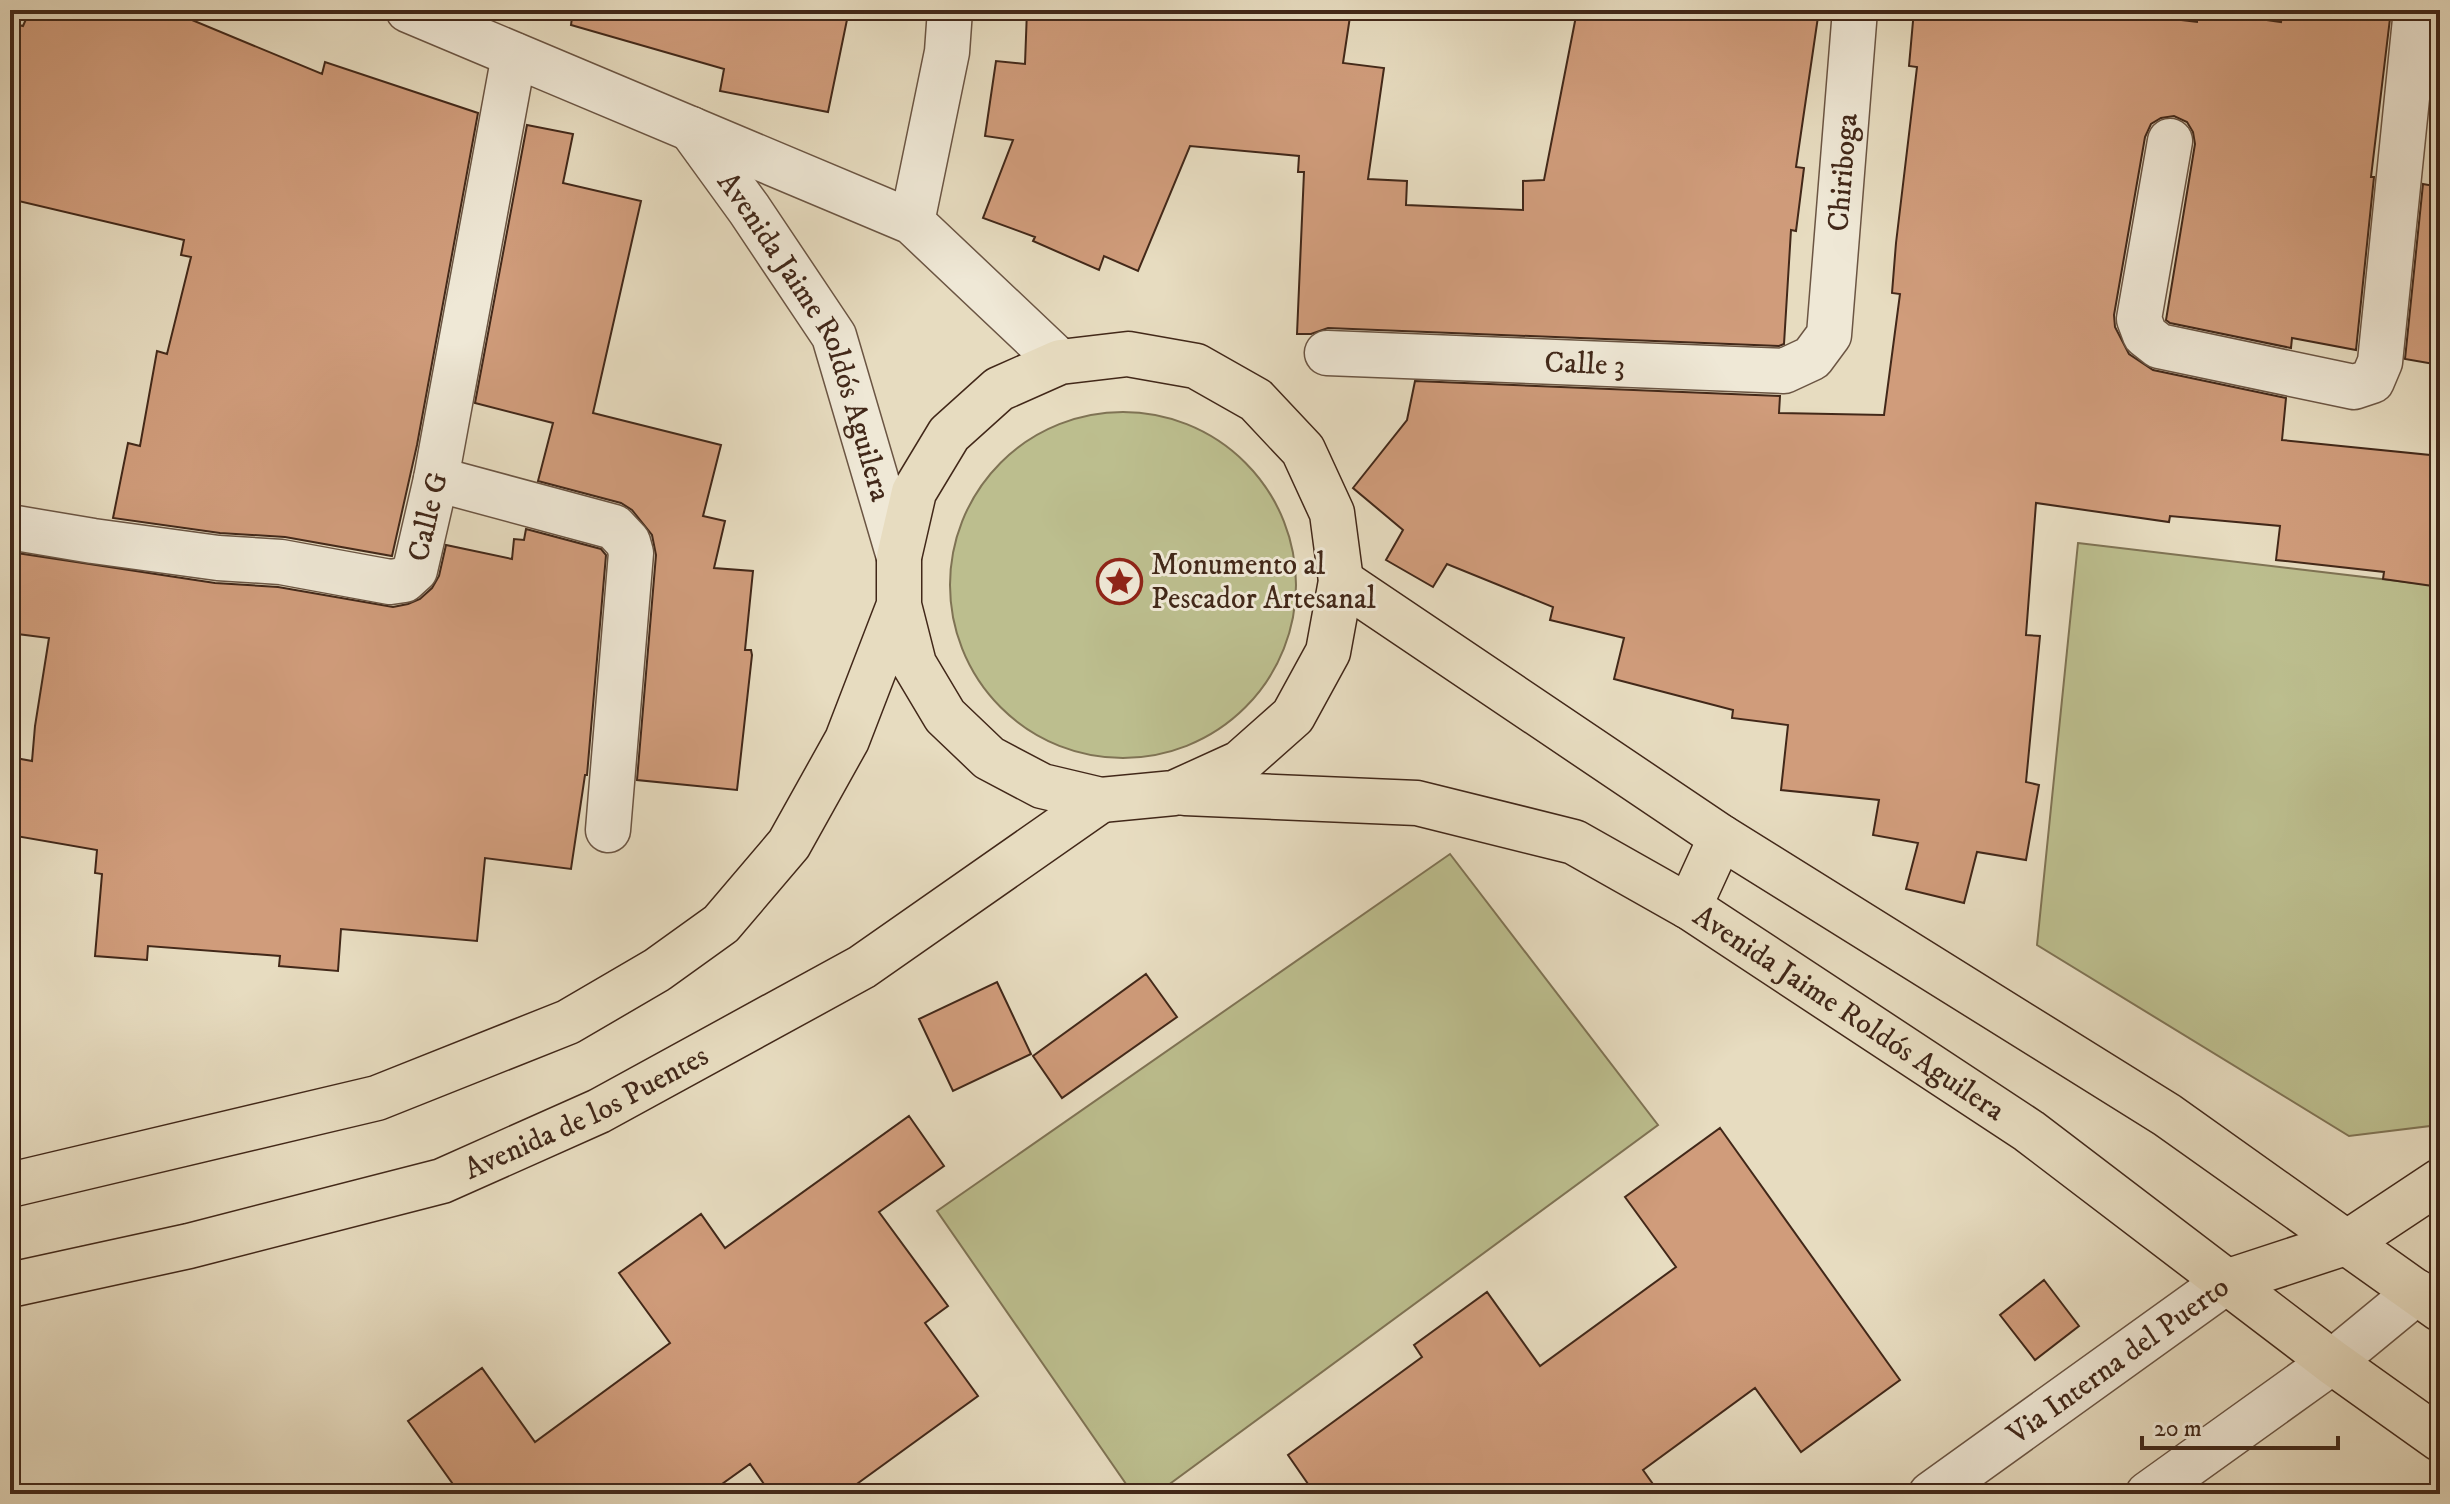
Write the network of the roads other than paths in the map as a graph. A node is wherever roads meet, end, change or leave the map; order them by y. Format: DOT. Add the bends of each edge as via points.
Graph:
graph roads {
  1 [pos="408,10"];
  2 [pos="950,10"];
  3 [pos="1855,10"];
  4 [pos="2416,10"];
  5 [pos="514,55"];
  6 [pos="689,127"];
  7 [pos="2170,141"];
  8 [pos="912,222"];
  9 [pos="1829,335"];
  10 [pos="1327,353"];
  11 [pos="1060,362"];
  12 [pos="436,479"];
  13 [pos="10,527"];
  14 [pos="899,557"];
  15 [pos="1341,581"];
  16 [pos="899,605"];
  17 [pos="1174,793"];
  18 [pos="1101,800"];
  19 [pos="608,830"];
  20 [pos="1721,837"];
  21 [pos="1689,907"];
  22 [pos="2440,1181"];
  23 [pos="10,1185"];
  24 [pos="2348,1242"];
  25 [pos="2226,1282"];
  26 [pos="10,1285"];
  27 [pos="2428,1300"];
  28 [pos="2332,1362"];
  29 [pos="2440,1439"];
  30 [pos="1931,1494"];
  31 [pos="2148,1494"];
  1 -- 5 [label="street, Avenida Jaime Roldós Aguilera"];
  2 -- 8 [label="street" via="947,52"];
  3 -- 9 [label="street, Chiriboga"];
  4 -- 7 [label="street" via="2380,362 2372,381 2354,387 2159,346 2145,335 2139,319"];
  5 -- 6 [label="street, Avenida Jaime Roldós Aguilera"];
  5 -- 12 [label="street, Calle G"];
  6 -- 8 [label="street, Avenida Jaime Roldós Aguilera"];
  6 -- 14 [label="street, Avenida Jaime Roldós Aguilera" via="834,336"];
  8 -- 11 [label="street, Avenida Jaime Roldós Aguilera"];
  9 -- 10 [label="street, Calle 3" via="1812,358 1784,371"];
  11 -- 14 [label="main road" via="999,389 949,434 914,492"];
  11 -- 15 [label="main road" via="1128,354 1196,366 1256,400 1303,450 1315,475 1332,513"];
  12 -- 13 [label="street, Calle G" via="415,570 404,580 390,582 281,562 218,558"];
  12 -- 19 [label="street" via="614,527 628,542"];
  14 -- 16 [label="main road"];
  15 -- 17 [label="main road" via="1328,652 1293,716 1240,763"];
  15 -- 20 [label="main road"];
  16 -- 18 [label="main road" via="914,664 945,716 978,748 1042,786"];
  16 -- 23 [label="main road" via="847,740 789,844 721,924 657,970 568,1022 377,1098"];
  17 -- 18 [label="main road"];
  17 -- 21 [label="main road, Avenida Jaime Roldós Aguilera" via="1417,803 1574,842"];
  18 -- 26 [label="main road, Avenida de los Puentes" via="862,967 599,1111 514,1150 442,1181"];
  20 -- 21 [label="main road"];
  20 -- 24 [label="main road" via="2167,1115"];
  21 -- 25 [label="main road, Avenida Jaime Roldós Aguilera" via="2029,1131"];
  22 -- 24 [label="main road, Via Interna del Puerto"];
  24 -- 25 [label="main road, Via Interna del Puerto"];
  24 -- 27 [label="main road"];
  25 -- 28 [label="main road, Avenida Jaime Roldós Aguilera"];
  25 -- 30 [label="street, Via Interna del Puerto"];
  27 -- 28 [label="street"];
  28 -- 29 [label="main road, Avenida Jaime Roldós Aguilera"];
  28 -- 31 [label="street"];
}
